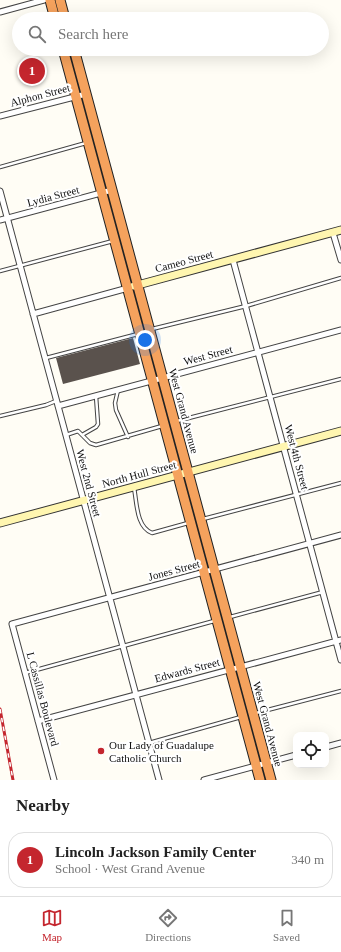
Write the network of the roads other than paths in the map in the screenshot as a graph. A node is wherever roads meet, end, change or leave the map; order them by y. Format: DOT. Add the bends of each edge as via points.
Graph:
graph roads {
  1 [pos="44,0"];
  2 [pos="50,0"];
  3 [pos="60,0"];
  4 [pos="0,12"];
  5 [pos="53,12"];
  6 [pos="64,12"];
  7 [pos="65,56"];
  8 [pos="76,56"];
  9 [pos="86,94"];
  10 [pos="76,96"];
  11 [pos="0,116"];
  12 [pos="88,142"];
  13 [pos="0,168"];
  14 [pos="112,190"];
  15 [pos="0,191"];
  16 [pos="102,193"];
  17 [pos="7,218"];
  18 [pos="0,220"];
  19 [pos="341,230"];
  20 [pos="333,232"];
  21 [pos="115,241"];
  22 [pos="233,260"];
  23 [pos="341,260"];
  24 [pos="20,266"];
  25 [pos="0,271"];
  26 [pos="341,278"];
  27 [pos="137,285"];
  28 [pos="128,288"];
  29 [pos="246,306"];
  30 [pos="33,314"];
  31 [pos="150,330"];
  32 [pos="341,330"];
  33 [pos="140,334"];
  34 [pos="258,352"];
  35 [pos="45,358"];
  36 [pos="162,378"];
  37 [pos="341,379"];
  38 [pos="153,380"];
  39 [pos="118,390"];
  40 [pos="96,396"];
  41 [pos="270,397"];
  42 [pos="57,404"];
  43 [pos="0,416"];
  44 [pos="174,421"];
  45 [pos="165,426"];
  46 [pos="341,431"];
  47 [pos="66,435"];
  48 [pos="82,435"];
  49 [pos="128,437"];
  50 [pos="283,446"];
  51 [pos="188,472"];
  52 [pos="178,475"];
  53 [pos="341,483"];
  54 [pos="134,487"];
  55 [pos="297,495"];
  56 [pos="83,500"];
  57 [pos="201,520"];
  58 [pos="191,522"];
  59 [pos="0,523"];
  60 [pos="341,535"];
  61 [pos="310,544"];
  62 [pos="214,570"];
  63 [pos="204,572"];
  64 [pos="323,592"];
  65 [pos="110,598"];
  66 [pos="227,618"];
  67 [pos="217,620"];
  68 [pos="12,624"];
  69 [pos="338,640"];
  70 [pos="122,645"];
  71 [pos="341,660"];
  72 [pos="240,666"];
  73 [pos="230,669"];
  74 [pos="25,673"];
  75 [pos="341,691"];
  76 [pos="136,694"];
  77 [pos="253,714"];
  78 [pos="243,716"];
  79 [pos="38,721"];
  80 [pos="149,743"];
  81 [pos="341,743"];
  82 [pos="329,746"];
  83 [pos="293,756"];
  84 [pos="266,763"];
  85 [pos="256,766"];
  86 [pos="54,780"];
  87 [pos="159,780"];
  88 [pos="204,780"];
  89 [pos="260,780"];
  90 [pos="271,780"];
  1 -- 4 [label="street"];
  2 -- 5 [label="highway"];
  3 -- 6 [label="highway"];
  7 -- 10 [label="highway, West Grand Avenue"];
  8 -- 9 [label="highway, West Grand Avenue"];
  9 -- 10 [label="street, Alphon Street"];
  9 -- 14 [label="highway, West Grand Avenue"];
  10 -- 11 [label="street, Alphon Street"];
  10 -- 12 [label="highway, West Grand Avenue"];
  12 -- 13 [label="lane"];
  12 -- 16 [label="highway, West Grand Avenue"];
  14 -- 16 [label="street, Lydia Street"];
  14 -- 27 [label="highway, West Grand Avenue"];
  15 -- 17 [label="street, West 2nd Street"];
  16 -- 17 [label="street, Lydia Street"];
  16 -- 21 [label="highway, West Grand Avenue"];
  17 -- 18 [label="street, Lydia Street"];
  17 -- 24 [label="street, West 2nd Street"];
  19 -- 20 [label="main road, Cameo Street"];
  20 -- 22 [label="main road, Cameo Street"];
  20 -- 23 [label="street"];
  21 -- 24 [label="lane"];
  21 -- 28 [label="highway, West Grand Avenue"];
  22 -- 27 [label="main road, Cameo Street"];
  22 -- 29 [label="street, West 4th Street"];
  24 -- 25 [label="lane"];
  24 -- 30 [label="street, West 2nd Street"];
  26 -- 29 [label="lane"];
  27 -- 28 [label="main road, Cameo Street"];
  27 -- 31 [label="highway, West Grand Avenue"];
  28 -- 30 [label="street, Cameo Street"];
  28 -- 33 [label="highway, West Grand Avenue"];
  29 -- 31 [label="lane"];
  29 -- 34 [label="street, West 4th Street"];
  30 -- 35 [label="street, West 2nd Street"];
  31 -- 36 [label="highway, West Grand Avenue"];
  32 -- 34 [label="street, West Street"];
  33 -- 35 [label="lane"];
  33 -- 38 [label="highway, West Grand Avenue"];
  34 -- 36 [label="street, West Street"];
  34 -- 41 [label="street, West 4th Street"];
  35 -- 42 [label="street, West 2nd Street"];
  36 -- 38 [label="street, West Street"];
  36 -- 44 [label="highway, West Grand Avenue"];
  37 -- 41 [label="lane"];
  38 -- 39 [label="street, West Street"];
  38 -- 45 [label="highway, West Grand Avenue"];
  39 -- 40 [label="street, West Street"];
  39 -- 49 [label="lane" via="116,410"];
  40 -- 42 [label="street, West Street"];
  40 -- 48 [label="lane" via="98,424"];
  41 -- 44 [label="lane"];
  41 -- 50 [label="street, West 4th Street"];
  42 -- 43 [label="lane"];
  42 -- 47 [label="street, West 2nd Street"];
  44 -- 51 [label="highway, West Grand Avenue"];
  45 -- 49 [label="lane"];
  45 -- 52 [label="highway, West Grand Avenue"];
  46 -- 50 [label="main road, North Hull Street"];
  47 -- 48 [label="lane" via="78,432"];
  47 -- 56 [label="street, West 2nd Street"];
  48 -- 49 [label="lane" via="96,445"];
  50 -- 51 [label="main road, North Hull Street"];
  50 -- 55 [label="street, West 4th Street"];
  51 -- 52 [label="main road, North Hull Street"];
  51 -- 57 [label="highway, West Grand Avenue"];
  52 -- 54 [label="main road, North Hull Street"];
  52 -- 58 [label="highway, West Grand Avenue"];
  53 -- 55 [label="lane"];
  54 -- 56 [label="main road, North Hull Street"];
  54 -- 58 [label="lane" via="142,524 147,531 152,533"];
  55 -- 57 [label="lane"];
  55 -- 61 [label="street, West 4th Street"];
  56 -- 59 [label="main road, North Hull Street"];
  56 -- 65 [label="street, West 2nd Street"];
  57 -- 62 [label="highway, West Grand Avenue"];
  58 -- 63 [label="highway, West Grand Avenue"];
  60 -- 61 [label="street, Jones Street"];
  61 -- 62 [label="street, Jones Street"];
  61 -- 64 [label="street, West 4th Street"];
  62 -- 63 [label="street, Jones Street"];
  62 -- 66 [label="highway, West Grand Avenue"];
  63 -- 65 [label="street, Jones Street"];
  63 -- 67 [label="highway, West Grand Avenue"];
  64 -- 66 [label="lane"];
  64 -- 69 [label="street, West 4th Street"];
  65 -- 68 [label="street, Jones Street"];
  65 -- 70 [label="street, West 2nd Street"];
  66 -- 72 [label="highway, West Grand Avenue"];
  67 -- 70 [label="lane"];
  67 -- 73 [label="highway, West Grand Avenue"];
  68 -- 74 [label="street, L Cassillas Boulevard"];
  69 -- 71 [label="street, West 4th Street"];
  69 -- 72 [label="street, Edwards Street"];
  70 -- 74 [label="lane"];
  70 -- 76 [label="street, West 2nd Street"];
  72 -- 73 [label="street, Edwards Street"];
  72 -- 77 [label="highway, West Grand Avenue"];
  73 -- 76 [label="street, Edwards Street"];
  73 -- 78 [label="highway, West Grand Avenue"];
  74 -- 79 [label="street, L Cassillas Boulevard"];
  75 -- 77 [label="lane"];
  76 -- 79 [label="street, Edwards Street"];
  76 -- 80 [label="street, West 2nd Street"];
  77 -- 84 [label="highway, West Grand Avenue"];
  78 -- 80 [label="lane"];
  78 -- 85 [label="highway, West Grand Avenue"];
  79 -- 86 [label="street, L Cassillas Boulevard"];
  80 -- 87 [label="street, West 2nd Street"];
  81 -- 82 [label="street"];
  83 -- 84 [label="street"];
  84 -- 85 [label="street"];
  84 -- 90 [label="highway, West Grand Avenue"];
  85 -- 88 [label="street"];
  85 -- 89 [label="highway, West Grand Avenue"];
}
